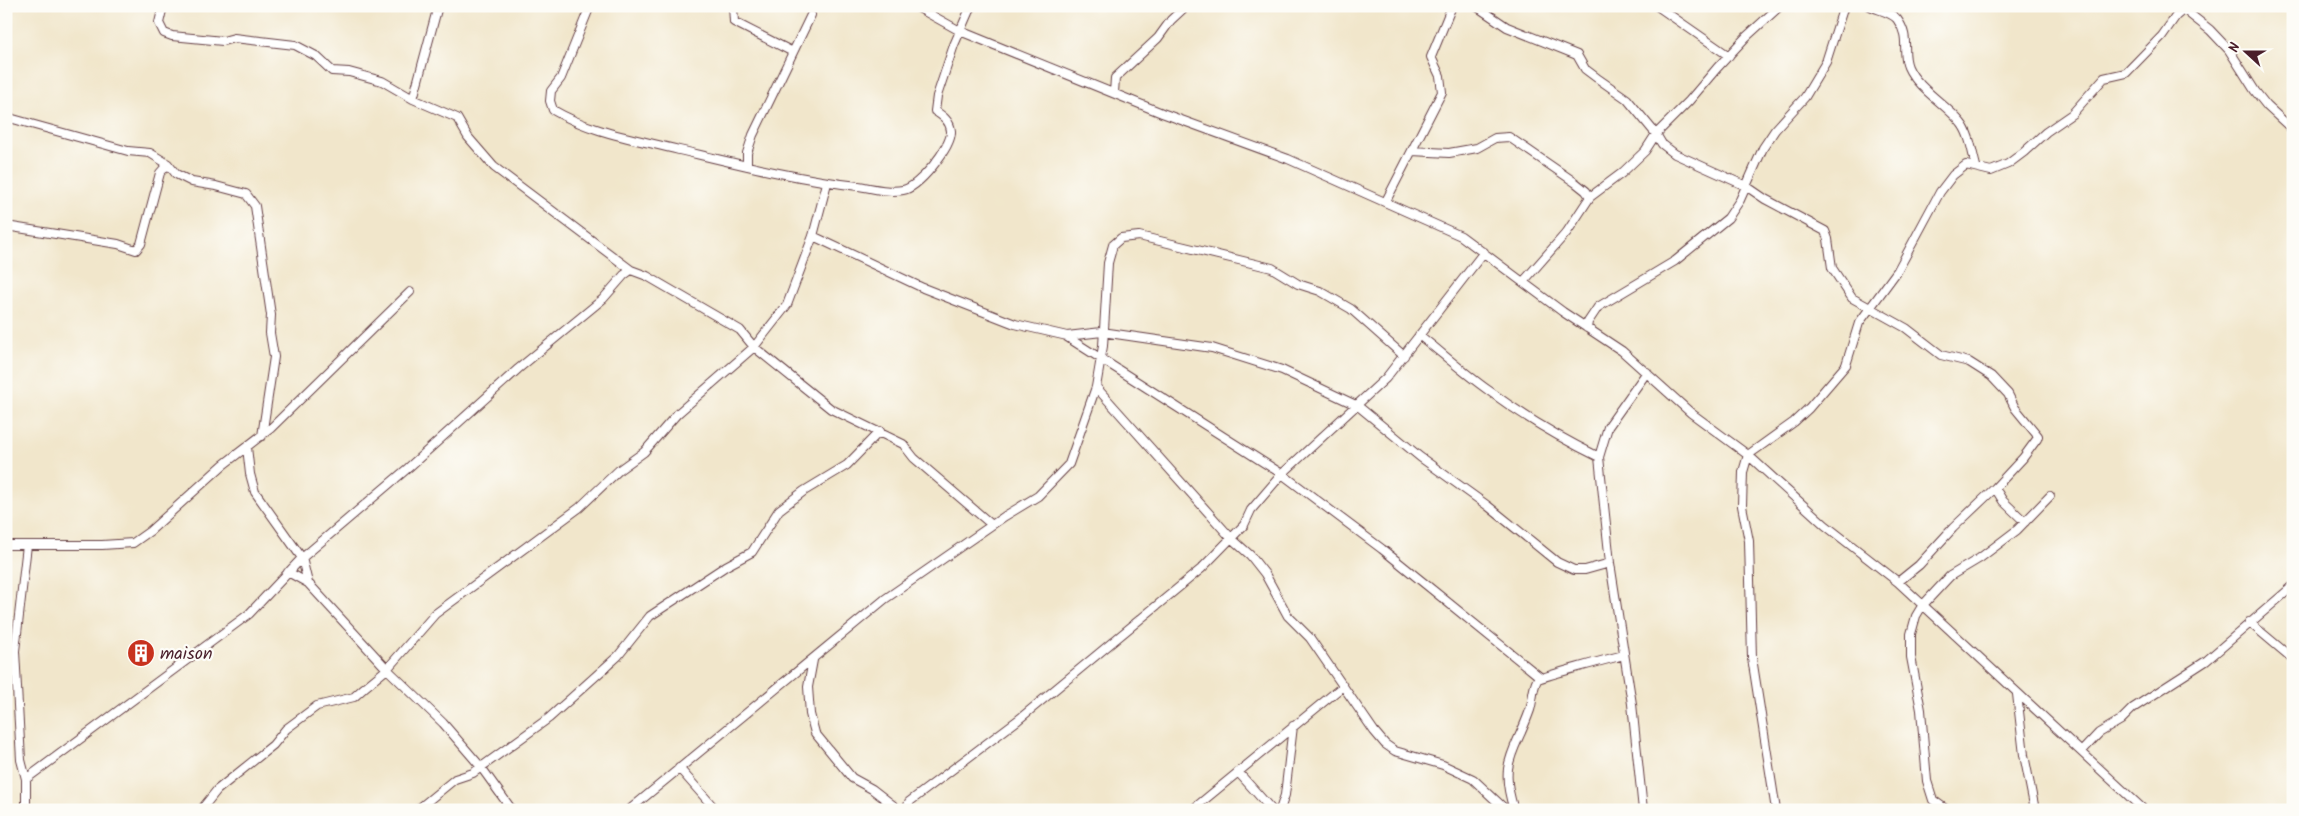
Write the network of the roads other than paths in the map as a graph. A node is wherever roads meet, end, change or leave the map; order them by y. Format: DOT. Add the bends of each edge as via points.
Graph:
graph roads {
  1 [pos="163,6"];
  2 [pos="438,6"];
  3 [pos="590,6"];
  4 [pos="733,6"];
  5 [pos="915,6"];
  6 [pos="971,6"];
  7 [pos="1186,6"];
  8 [pos="1452,6"];
  9 [pos="1476,6"];
  10 [pos="1657,6"];
  11 [pos="1780,6"];
  12 [pos="1844,6"];
  13 [pos="1870,6"];
  14 [pos="2184,7"];
  15 [pos="811,15"];
  16 [pos="960,31"];
  17 [pos="793,52"];
  18 [pos="1729,56"];
  19 [pos="1114,93"];
  20 [pos="413,99"];
  21 [pos="6,117"];
  22 [pos="2293,130"];
  23 [pos="1656,134"];
  24 [pos="1412,151"];
  25 [pos="168,164"];
  26 [pos="747,166"];
  27 [pos="1976,166"];
  28 [pos="827,182"];
  29 [pos="1746,186"];
  30 [pos="1590,198"];
  31 [pos="1386,201"];
  32 [pos="6,226"];
  33 [pos="813,236"];
  34 [pos="1484,252"];
  35 [pos="630,270"];
  36 [pos="1523,282"];
  37 [pos="410,292"];
  38 [pos="1871,309"];
  39 [pos="1587,328"];
  40 [pos="1102,332"];
  41 [pos="1419,335"];
  42 [pos="1067,336"];
  43 [pos="754,347"];
  44 [pos="1101,356"];
  45 [pos="1404,356"];
  46 [pos="1647,372"];
  47 [pos="1096,387"];
  48 [pos="1358,406"];
  49 [pos="880,431"];
  50 [pos="262,436"];
  51 [pos="247,447"];
  52 [pos="1748,455"];
  53 [pos="1599,457"];
  54 [pos="1282,474"];
  55 [pos="1995,488"];
  56 [pos="2050,496"];
  57 [pos="2025,522"];
  58 [pos="992,525"];
  59 [pos="1231,538"];
  60 [pos="6,545"];
  61 [pos="27,545"];
  62 [pos="302,558"];
  63 [pos="1610,563"];
  64 [pos="288,572"];
  65 [pos="1898,582"];
  66 [pos="308,583"];
  67 [pos="2293,586"];
  68 [pos="1922,606"];
  69 [pos="2249,622"];
  70 [pos="1624,655"];
  71 [pos="2293,659"];
  72 [pos="813,660"];
  73 [pos="387,669"];
  74 [pos="1540,677"];
  75 [pos="1342,686"];
  76 [pos="2017,694"];
  77 [pos="1293,726"];
  78 [pos="2082,751"];
  79 [pos="481,767"];
  80 [pos="679,768"];
  81 [pos="1238,772"];
  82 [pos="26,779"];
  83 [pos="26,810"];
  84 [pos="201,810"];
  85 [pos="418,810"];
  86 [pos="512,810"];
  87 [pos="629,810"];
  88 [pos="716,810"];
  89 [pos="899,810"];
  90 [pos="907,810"];
  91 [pos="1192,810"];
  92 [pos="1272,810"];
  93 [pos="1280,810"];
  94 [pos="1506,810"];
  95 [pos="1514,810"];
  96 [pos="1643,810"];
  97 [pos="1776,810"];
  98 [pos="1947,810"];
  99 [pos="2035,810"];
  100 [pos="2144,810"];
  1 -- 20 [label="street" via="159,23 164,33 172,36 223,41 234,38 295,46 316,56 332,71 382,81"];
  2 -- 20 [label="street"];
  3 -- 26 [label="street" via="561,78 551,91 553,110 610,134"];
  4 -- 17 [label="street" via="734,22"];
  5 -- 16 [label="street"];
  6 -- 16 [label="street"];
  7 -- 19 [label="street" via="1158,38 1115,78"];
  8 -- 24 [label="street" via="1431,57 1440,76 1442,92"];
  9 -- 23 [label="street" via="1507,27 1577,55 1597,78 1627,99"];
  10 -- 18 [label="street" via="1690,32"];
  11 -- 18 [label="street"];
  12 -- 29 [label="street" via="1826,62 1805,97 1763,148"];
  13 -- 27 [label="street" via="1897,19 1905,34 1908,67 1961,123 1969,138"];
  14 -- 22 [label="street" via="2229,50 2255,91"];
  14 -- 27 [label="street" via="2162,36 2126,73 2104,78 2072,114 2024,152 1991,171"];
  15 -- 17 [label="street"];
  16 -- 19 [label="street"];
  16 -- 28 [label="street" via="937,96 935,112 945,117 951,130 948,147 918,182 906,190 890,192"];
  17 -- 26 [label="street" via="753,135"];
  18 -- 23 [label="street"];
  19 -- 31 [label="street" via="1288,158"];
  20 -- 35 [label="street" via="457,118 468,137 494,167"];
  21 -- 25 [label="street" via="128,151 150,154"];
  23 -- 29 [label="street" via="1662,144 1675,154"];
  23 -- 30 [label="street" via="1645,151"];
  24 -- 30 [label="street" via="1449,153 1477,148 1495,138 1509,137 1576,183"];
  24 -- 31 [label="street"];
  25 -- 32 [label="street" via="160,173 141,244 136,250 118,244"];
  25 -- 50 [label="street" via="176,174 192,182 246,194 255,206 274,358"];
  26 -- 28 [label="street"];
  27 -- 38 [label="street" via="1963,165 1947,182 1898,270"];
  28 -- 33 [label="street"];
  29 -- 38 [label="street" via="1825,231 1836,276 1852,298"];
  29 -- 39 [label="street" via="1728,218 1675,261 1598,307"];
  30 -- 36 [label="street" via="1567,232"];
  31 -- 34 [label="street" via="1461,236"];
  33 -- 42 [label="street" via="923,288 1015,324"];
  33 -- 43 [label="street" via="787,305"];
  34 -- 36 [label="street"];
  34 -- 41 [label="street"];
  35 -- 43 [label="street" via="647,276 740,330"];
  35 -- 62 [label="street" via="603,299"];
  36 -- 39 [label="street"];
  37 -- 50 [label="street"];
  38 -- 52 [label="street" via="1855,332 1850,358 1840,373 1794,422"];
  38 -- 55 [label="street" via="1906,328 1942,355 1969,362 1991,376 2035,431 2038,436 2029,450"];
  39 -- 46 [label="street"];
  40 -- 42 [label="street"];
  40 -- 44 [label="street"];
  40 -- 45 [label="street" via="1108,263 1113,245 1121,238 1139,236 1272,268 1350,309"];
  40 -- 48 [label="street" via="1212,348 1282,370"];
  41 -- 45 [label="street"];
  41 -- 53 [label="street" via="1510,405 1562,439"];
  42 -- 44 [label="street"];
  43 -- 49 [label="street" via="831,409"];
  43 -- 73 [label="street" via="677,414 644,452 619,470 579,508 435,614"];
  44 -- 47 [label="street"];
  44 -- 54 [label="street"];
  45 -- 48 [label="street"];
  46 -- 52 [label="street" via="1691,414"];
  46 -- 53 [label="street" via="1608,427"];
  47 -- 58 [label="street" via="1069,464 1038,496"];
  47 -- 59 [label="street"];
  48 -- 54 [label="street"];
  48 -- 63 [label="street" via="1556,562 1574,570"];
  49 -- 58 [label="street" via="904,444 914,458"];
  49 -- 79 [label="street" via="847,465 779,510 752,552 650,616 618,656 556,711"];
  50 -- 51 [label="street"];
  51 -- 61 [label="street" via="133,543"];
  51 -- 62 [label="street" via="255,492"];
  52 -- 65 [label="street" via="1824,525"];
  52 -- 97 [label="street" via="1743,472 1742,506 1749,541 1752,658"];
  53 -- 63 [label="street"];
  54 -- 59 [label="street"];
  54 -- 74 [label="street" via="1382,549"];
  55 -- 57 [label="street" via="2003,501"];
  55 -- 65 [label="street"];
  56 -- 57 [label="street"];
  57 -- 68 [label="street" via="1980,558 1950,576"];
  58 -- 72 [label="street" via="885,599"];
  59 -- 75 [label="street" via="1265,574 1288,616 1310,638"];
  59 -- 90 [label="street" via="1201,569 1018,720 909,802"];
  60 -- 61 [label="street"];
  61 -- 82 [label="street" via="15,651 20,751"];
  62 -- 64 [label="street"];
  62 -- 66 [label="street"];
  63 -- 70 [label="street"];
  64 -- 66 [label="street"];
  64 -- 82 [label="street" via="249,614"];
  65 -- 68 [label="street"];
  66 -- 73 [label="street"];
  67 -- 69 [label="street"];
  68 -- 76 [label="street"];
  68 -- 98 [label="street" via="1911,634 1911,657 1921,710 1927,781 1932,800"];
  69 -- 71 [label="street"];
  69 -- 78 [label="street" via="2206,661 2099,733"];
  70 -- 74 [label="street"];
  70 -- 96 [label="street"];
  72 -- 80 [label="street"];
  72 -- 89 [label="street" via="808,688 815,733 852,778"];
  73 -- 79 [label="street" via="443,723"];
  73 -- 84 [label="street" via="354,696 317,706 286,729 273,745 217,790"];
  74 -- 95 [label="street" via="1508,758 1506,782"];
  75 -- 77 [label="street"];
  75 -- 94 [label="street" via="1390,748 1459,772 1484,787"];
  76 -- 78 [label="street"];
  76 -- 99 [label="street" via="2024,756"];
  77 -- 81 [label="street"];
  77 -- 93 [label="street" via="1285,795"];
  78 -- 100 [label="street"];
  79 -- 85 [label="street" via="455,778"];
  79 -- 86 [label="street"];
  80 -- 87 [label="street"];
  80 -- 88 [label="street"];
  81 -- 91 [label="street"];
  81 -- 92 [label="street"];
  82 -- 83 [label="street"];
}
